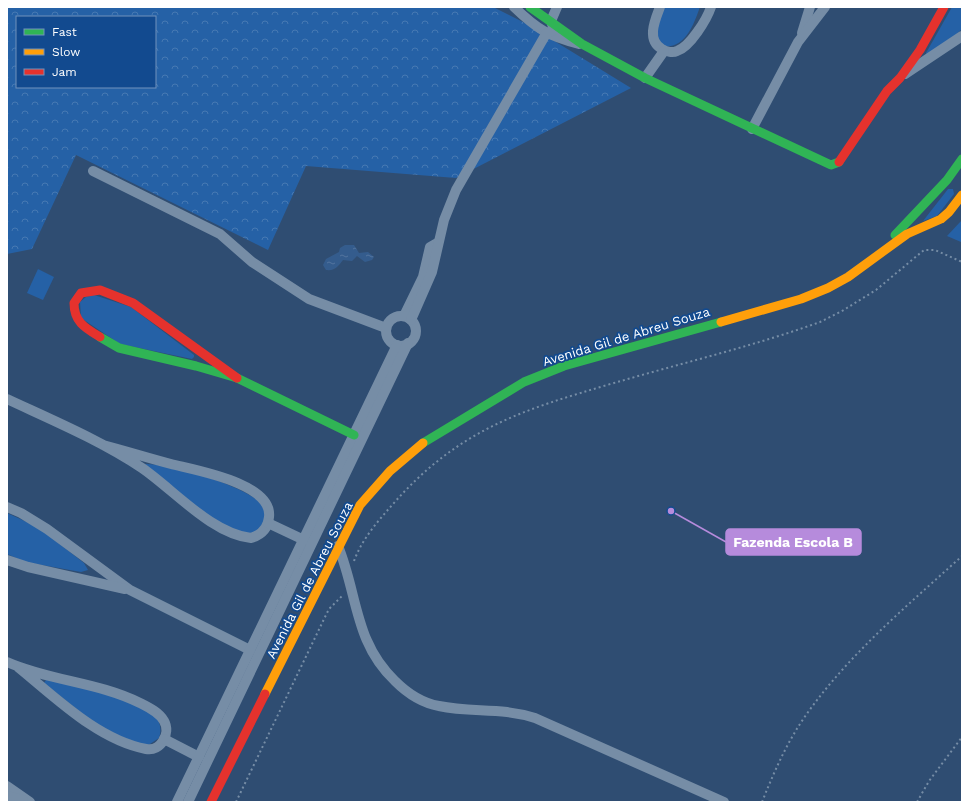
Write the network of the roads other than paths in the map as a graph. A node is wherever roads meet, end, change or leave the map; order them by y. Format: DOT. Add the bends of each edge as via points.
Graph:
graph roads {
  1 [pos="514,7"];
  2 [pos="530,7"];
  3 [pos="557,7"];
  4 [pos="660,7"];
  5 [pos="711,7"];
  6 [pos="810,7"];
  7 [pos="944,7"];
  8 [pos="821,8"];
  9 [pos="551,20"];
  10 [pos="546,34"];
  11 [pos="962,36"];
  12 [pos="798,42"];
  13 [pos="582,44"];
  14 [pos="920,50"];
  15 [pos="664,51"];
  16 [pos="929,59"];
  17 [pos="645,78"];
  18 [pos="900,78"];
  19 [pos="752,129"];
  20 [pos="962,159"];
  21 [pos="93,171"];
  22 [pos="947,180"];
  23 [pos="962,191"];
  24 [pos="962,195"];
  25 [pos="877,255"];
  26 [pos="407,318"];
  27 [pos="386,328"];
  28 [pos="408,343"];
  29 [pos="397,345"];
  30 [pos="203,354"];
  31 [pos="196,366"];
  32 [pos="237,378"];
  33 [pos="7,399"];
  34 [pos="354,435"];
  35 [pos="103,445"];
  36 [pos="148,457"];
  37 [pos="142,468"];
  38 [pos="7,507"];
  39 [pos="268,523"];
  40 [pos="304,540"];
  41 [pos="338,546"];
  42 [pos="7,560"];
  43 [pos="92,563"];
  44 [pos="85,579"];
  45 [pos="130,590"];
  46 [pos="250,650"];
  47 [pos="7,662"];
  48 [pos="18,666"];
  49 [pos="46,675"];
  50 [pos="41,686"];
  51 [pos="164,739"];
  52 [pos="199,757"];
  53 [pos="7,786"];
  54 [pos="7,796"];
  55 [pos="30,802"];
  56 [pos="177,802"];
  57 [pos="188,802"];
  58 [pos="211,802"];
  59 [pos="724,802"];
  1 -- 10 [label="street"];
  2 -- 9 [label="street"];
  3 -- 9 [label="street"];
  4 -- 15 [label="street" via="653,31 655,42"];
  5 -- 15 [label="street" via="688,43 678,51"];
  6 -- 12 [label="street"];
  7 -- 14 [label="street"];
  8 -- 12 [label="street"];
  9 -- 10 [label="street" via="545,21 542,25"];
  9 -- 13 [label="street"];
  10 -- 13 [label="street"];
  10 -- 26 [label="street" via="456,190 437,243 430,247 423,276"];
  11 -- 16 [label="street"];
  12 -- 19 [label="street"];
  13 -- 17 [label="street"];
  14 -- 16 [label="street"];
  14 -- 18 [label="street"];
  15 -- 17 [label="street"];
  16 -- 18 [label="street"];
  17 -- 19 [label="street"];
  18 -- 19 [label="street" via="887,91 836,165 824,163"];
  20 -- 22 [label="street, Avenida Gil de Abreu Souza"];
  21 -- 27 [label="street" via="220,234 252,262 309,299"];
  22 -- 23 [label="street"];
  22 -- 25 [label="street, Avenida Gil de Abreu Souza"];
  24 -- 25 [label="street, Avenida Gil de Abreu Souza" via="941,219 913,230"];
  25 -- 41 [label="street, Avenida Gil de Abreu Souza" via="848,277 828,288 564,366 524,382 428,439 390,471 360,505"];
  26 -- 27 [label="street" via="395,317"];
  26 -- 28 [label="street" via="415,327 412,340"];
  27 -- 29 [label="street" via="387,337"];
  28 -- 29 [label="street"];
  28 -- 57 [label="street"];
  29 -- 34 [label="street"];
  30 -- 31 [label="street"];
  30 -- 31 [label="street" via="133,303 100,290 82,293 74,303 76,318 82,326 119,348"];
  30 -- 32 [label="street"];
  31 -- 32 [label="street"];
  32 -- 34 [label="street"];
  33 -- 35 [label="street"];
  34 -- 40 [label="street"];
  35 -- 36 [label="street"];
  35 -- 37 [label="street"];
  36 -- 37 [label="street"];
  36 -- 39 [label="street" via="227,478 239,484 266,504 269,513"];
  37 -- 39 [label="street" via="208,519 232,534 251,538 261,533"];
  38 -- 43 [label="street" via="47,529"];
  39 -- 40 [label="street"];
  40 -- 46 [label="street"];
  41 -- 58 [label="street, Avenida Gil de Abreu Souza"];
  41 -- 59 [label="street" via="370,651 388,674 406,691 438,706 508,711 530,716"];
  42 -- 44 [label="street"];
  43 -- 44 [label="street"];
  43 -- 45 [label="street"];
  44 -- 45 [label="street"];
  45 -- 46 [label="street"];
  46 -- 52 [label="street"];
  47 -- 48 [label="street"];
  48 -- 49 [label="street"];
  48 -- 50 [label="street"];
  49 -- 50 [label="street"];
  49 -- 51 [label="street" via="113,691 152,709 167,729"];
  50 -- 51 [label="street" via="101,733 124,744 148,750 162,744"];
  51 -- 52 [label="street"];
  52 -- 56 [label="street"];
  53 -- 55 [label="street"];
  54 -- 55 [label="street"];
}
